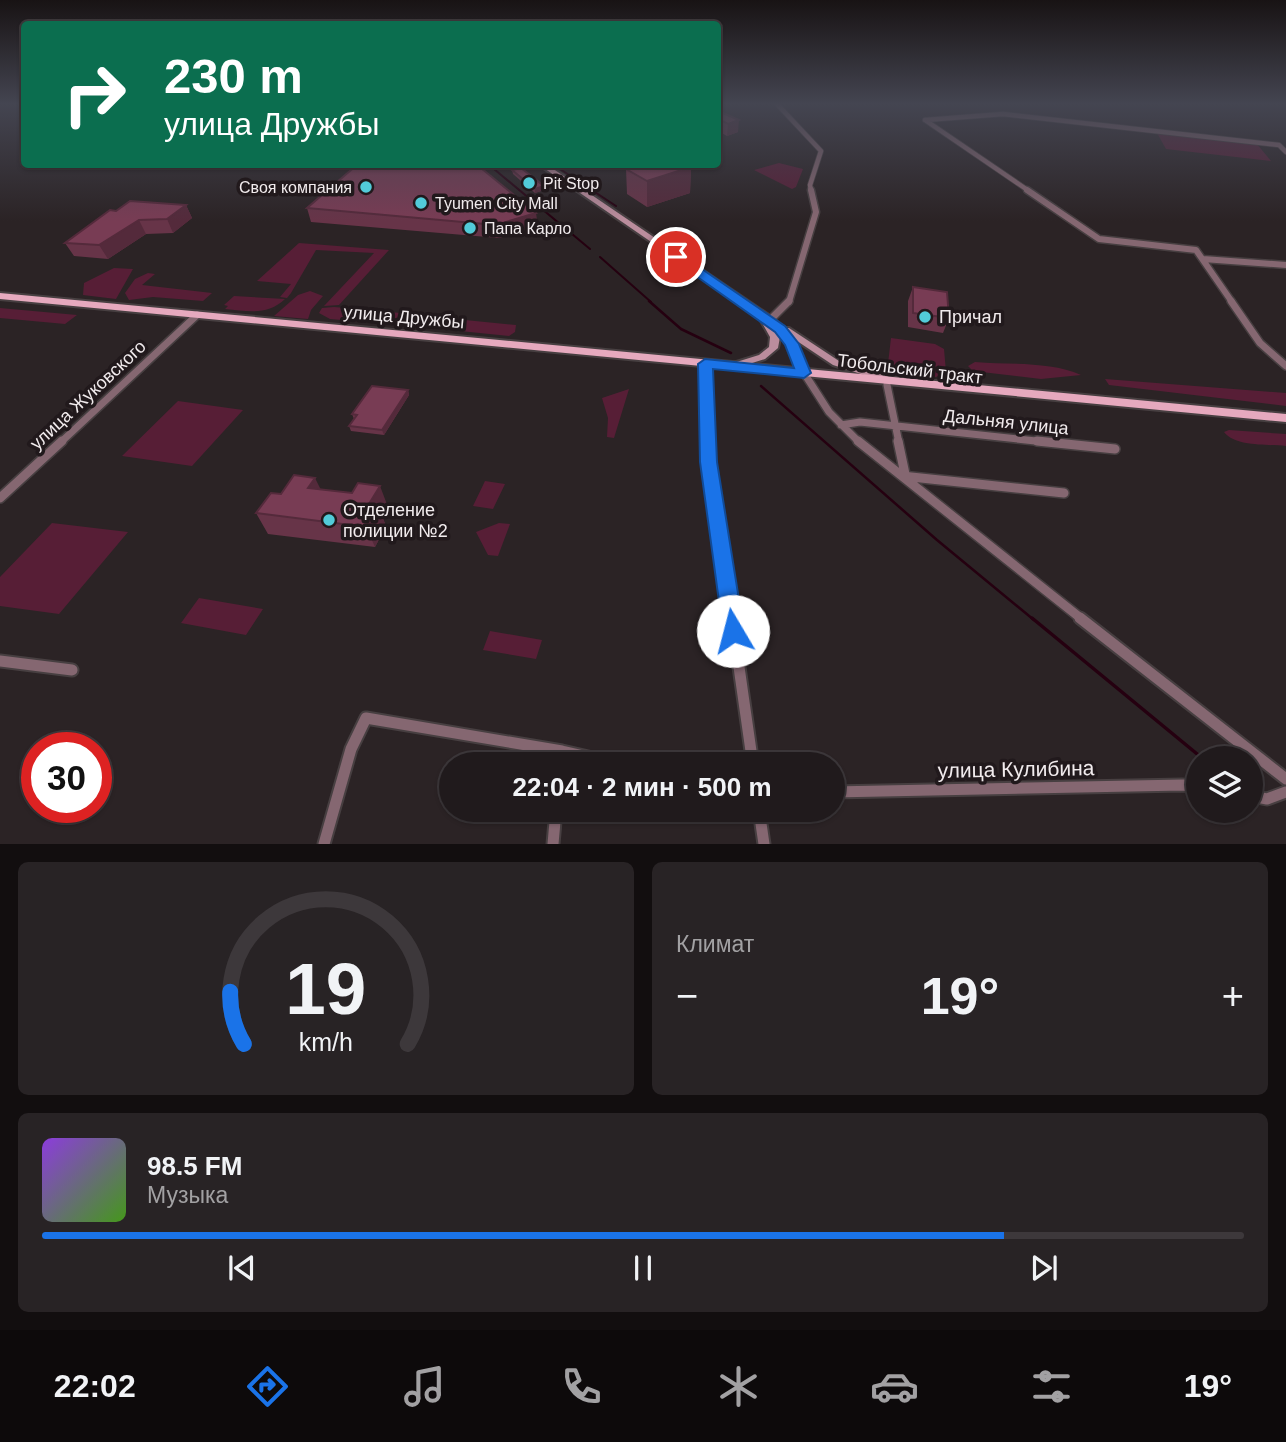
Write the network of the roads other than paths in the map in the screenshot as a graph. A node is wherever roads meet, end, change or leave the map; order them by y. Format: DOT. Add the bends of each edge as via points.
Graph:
graph roads {
  1 [pos="813,142"];
  2 [pos="958,142"];
  3 [pos="1255,142"];
  4 [pos="1286,152"];
  5 [pos="547,168"];
  6 [pos="1203,259"];
  7 [pos="1286,265"];
  8 [pos="0,296"];
  9 [pos="753,309"];
  10 [pos="197,315"];
  11 [pos="770,320"];
  12 [pos="705,364"];
  13 [pos="731,366"];
  14 [pos="1286,366"];
  15 [pos="804,373"];
  16 [pos="887,382"];
  17 [pos="1092,402"];
  18 [pos="1286,418"];
  19 [pos="1286,424"];
  20 [pos="841,425"];
  21 [pos="894,426"];
  22 [pos="1115,449"];
  23 [pos="904,475"];
  24 [pos="1063,493"];
  25 [pos="0,498"];
  26 [pos="0,661"];
  27 [pos="72,670"];
  28 [pos="562,751"];
  29 [pos="566,752"];
  30 [pos="751,752"];
  31 [pos="1286,779"];
  32 [pos="1186,786"];
  33 [pos="845,792"];
  34 [pos="1286,792"];
  35 [pos="1263,798"];
  36 [pos="555,822"];
  37 [pos="761,822"];
  38 [pos="324,844"];
  39 [pos="553,844"];
  40 [pos="764,844"];
  1 -- 11 [label="street" via="821,151 810,185 816,203 813,223 788,305"];
  2 -- 6 [label="street" via="1099,239 1189,247"];
  3 -- 4 [label="street" via="1279,145"];
  5 -- 9 [label="main road"];
  6 -- 7 [label="street"];
  6 -- 14 [label="street" via="1260,343"];
  8 -- 10 [label="main road, улица Дружбы"];
  9 -- 11 [label="main road"];
  9 -- 13 [label="main road" via="773,332 774,348 762,357"];
  10 -- 12 [label="main road, улица Дружбы"];
  10 -- 25 [label="street, улица Жуковского"];
  11 -- 15 [label="main road" via="789,339"];
  11 -- 16 [label="main road" via="831,360"];
  12 -- 13 [label="main road, улица Дружбы"];
  12 -- 30 [label="street" via="709,462"];
  13 -- 15 [label="main road, улица Дружбы"];
  15 -- 16 [label="main road, Тобольский тракт"];
  15 -- 20 [label="street" via="815,397"];
  16 -- 17 [label="main road, Тобольский тракт"];
  16 -- 21 [label="street"];
  17 -- 18 [label="main road, Тобольский тракт"];
  17 -- 19 [label="main road, Тобольский тракт"];
  20 -- 21 [label="street, Дальняя улица"];
  20 -- 23 [label="street"];
  21 -- 22 [label="street, Дальняя улица"];
  21 -- 23 [label="street"];
  23 -- 24 [label="street"];
  23 -- 31 [label="street"];
  26 -- 27 [label="street"];
  28 -- 29 [label="street"];
  28 -- 38 [label="street" via="366,718 351,749"];
  32 -- 33 [label="street, улица Кулибина"];
  34 -- 35 [label="street"];
  36 -- 39 [label="street"];
  37 -- 40 [label="street"];
}
